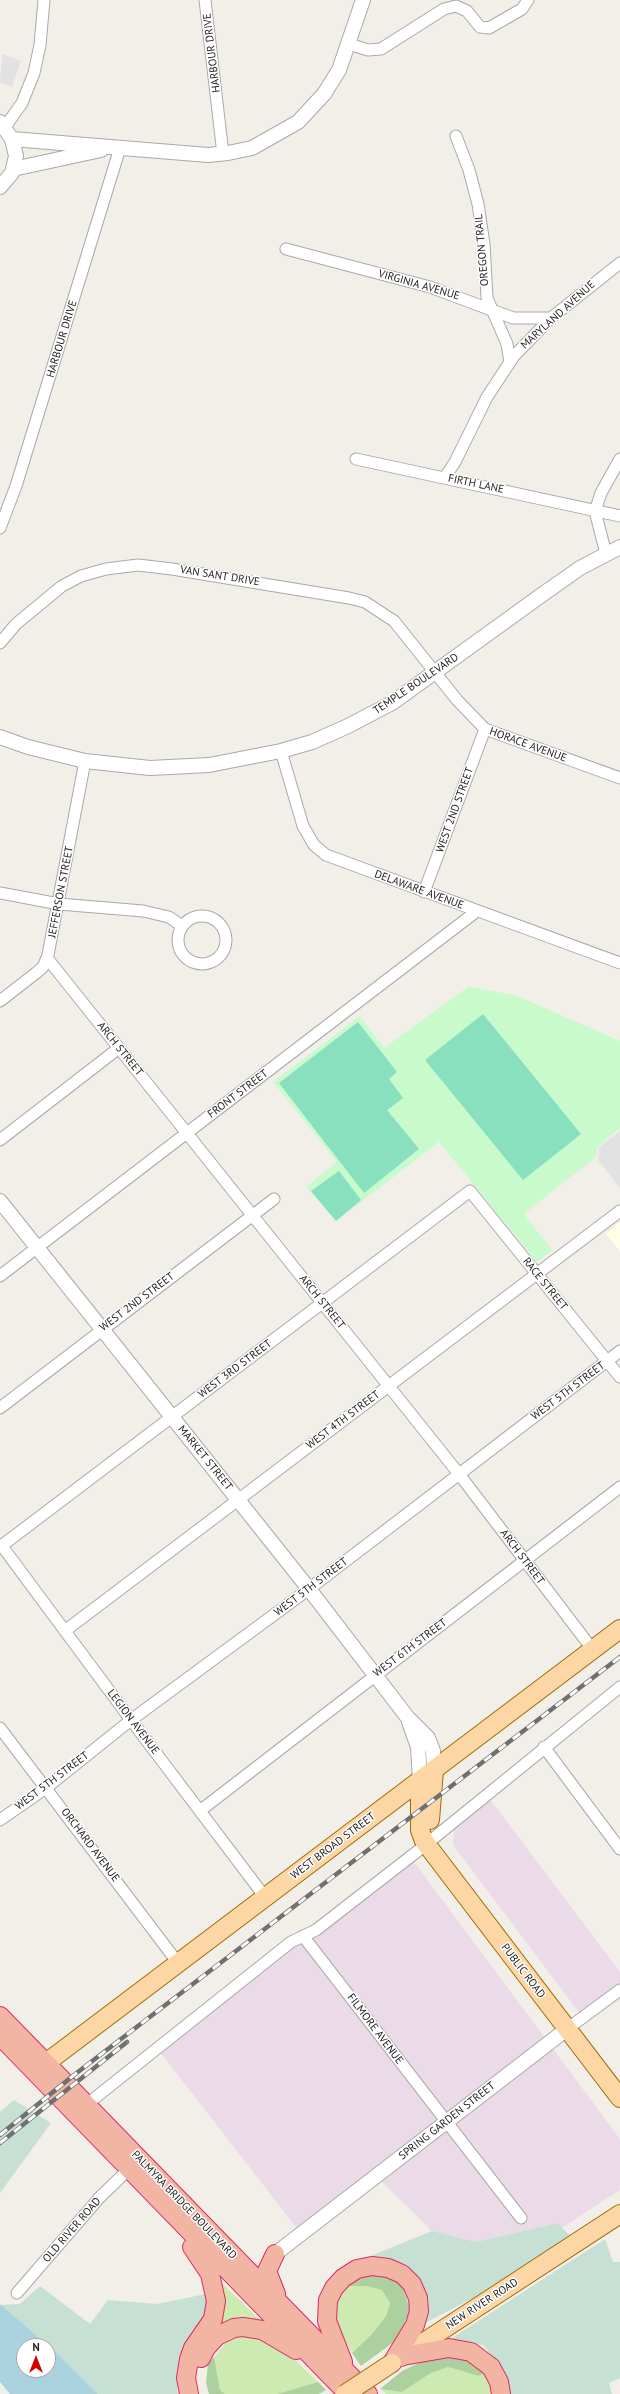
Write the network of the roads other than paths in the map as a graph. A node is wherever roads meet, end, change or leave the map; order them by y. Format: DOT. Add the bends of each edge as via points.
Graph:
graph roads {
  1 [pos="44,0"];
  2 [pos="205,0"];
  3 [pos="363,0"];
  4 [pos="528,0"];
  5 [pos="458,3"];
  6 [pos="349,44"];
  7 [pos="6,129"];
  8 [pos="456,136"];
  9 [pos="116,148"];
  10 [pos="223,154"];
  11 [pos="13,169"];
  12 [pos="0,187"];
  13 [pos="286,249"];
  14 [pos="620,263"];
  15 [pos="490,309"];
  16 [pos="551,318"];
  17 [pos="510,362"];
  18 [pos="356,458"];
  19 [pos="620,459"];
  20 [pos="445,477"];
  21 [pos="595,510"];
  22 [pos="620,516"];
  23 [pos="0,528"];
  24 [pos="620,547"];
  25 [pos="606,554"];
  26 [pos="0,643"];
  27 [pos="435,672"];
  28 [pos="485,729"];
  29 [pos="0,737"];
  30 [pos="281,752"];
  31 [pos="85,761"];
  32 [pos="620,778"];
  33 [pos="424,892"];
  34 [pos="0,893"];
  35 [pos="59,904"];
  36 [pos="477,911"];
  37 [pos="182,926"];
  38 [pos="47,958"];
  39 [pos="620,963"];
  40 [pos="0,1001"];
  41 [pos="119,1048"];
  42 [pos="187,1133"];
  43 [pos="0,1140"];
  44 [pos="470,1191"];
  45 [pos="274,1199"];
  46 [pos="0,1201"];
  47 [pos="620,1211"];
  48 [pos="252,1215"];
  49 [pos="37,1248"];
  50 [pos="537,1274"];
  51 [pos="0,1276"];
  52 [pos="322,1303"];
  53 [pos="102,1329"];
  54 [pos="620,1351"];
  55 [pos="607,1361"];
  56 [pos="620,1377"];
  57 [pos="388,1386"];
  58 [pos="0,1408"];
  59 [pos="172,1417"];
  60 [pos="459,1474"];
  61 [pos="620,1487"];
  62 [pos="238,1500"];
  63 [pos="1,1546"];
  64 [pos="524,1561"];
  65 [pos="309,1589"];
  66 [pos="620,1629"];
  67 [pos="66,1630"];
  68 [pos="593,1650"];
  69 [pos="374,1675"];
  70 [pos="620,1687"];
  71 [pos="408,1718"];
  72 [pos="131,1720"];
  73 [pos="0,1728"];
  74 [pos="544,1747"];
  75 [pos="434,1770"];
  76 [pos="420,1780"];
  77 [pos="46,1788"];
  78 [pos="201,1810"];
  79 [pos="0,1820"];
  80 [pos="426,1844"];
  81 [pos="620,1849"];
  82 [pos="265,1897"];
  83 [pos="303,1936"];
  84 [pos="178,1963"];
  85 [pos="620,1990"];
  86 [pos="0,2016"];
  87 [pos="567,2029"];
  88 [pos="0,2036"];
  89 [pos="46,2063"];
  90 [pos="620,2098"];
  91 [pos="86,2105"];
  92 [pos="446,2122"];
  93 [pos="129,2169"];
  94 [pos="152,2193"];
  95 [pos="620,2214"];
  96 [pos="520,2218"];
  97 [pos="275,2254"];
  98 [pos="240,2263"];
  99 [pos="17,2293"];
  100 [pos="280,2304"];
  101 [pos="398,2359"];
  102 [pos="325,2370"];
  103 [pos="350,2375"];
  104 [pos="189,2394"];
  105 [pos="201,2394"];
  106 [pos="345,2394"];
  107 [pos="348,2394"];
  108 [pos="368,2394"];
  109 [pos="501,2394"];
  1 -- 7 [label="street" via="40,45 34,73 22,103"];
  2 -- 10 [label="street, HARBOUR DRIVE"];
  3 -- 6 [label="street"];
  4 -- 5 [label="street" via="522,9 489,28 480,27"];
  5 -- 6 [label="street" via="444,9 381,50 368,50"];
  6 -- 10 [label="street" via="333,82 308,113 287,130 264,143"];
  7 -- 9 [label="street"];
  7 -- 11 [label="street" via="16,156"];
  8 -- 15 [label="street, OREGON TRAIL" via="478,204"];
  9 -- 10 [label="street"];
  9 -- 11 [label="street"];
  9 -- 23 [label="street, HARBOUR DRIVE" via="16,486"];
  11 -- 12 [label="street"];
  13 -- 15 [label="street, VIRGINIA AVENUE" via="430,287"];
  14 -- 16 [label="street, MARYLAND AVENUE"];
  15 -- 16 [label="street, VIRGINIA AVENUE" via="518,319"];
  15 -- 17 [label="street, OREGON TRAIL" via="507,344"];
  16 -- 17 [label="street, MARYLAND AVENUE"];
  17 -- 20 [label="street, MARYLAND AVENUE" via="487,397"];
  18 -- 20 [label="street, FIRTH LANE"];
  19 -- 21 [label="street" via="601,493"];
  20 -- 21 [label="street, FIRTH LANE"];
  21 -- 22 [label="street, FIRTH LANE"];
  21 -- 25 [label="street"];
  24 -- 25 [label="street, TEMPLE BOULEVARD"];
  25 -- 27 [label="street, TEMPLE BOULEVARD" via="542,594"];
  26 -- 27 [label="street, VAN SANT DRIVE" via="16,624 62,586 81,576 106,569 138,565 331,594 365,602 394,621"];
  27 -- 28 [label="street, HORACE AVENUE" via="467,712"];
  27 -- 30 [label="street, TEMPLE BOULEVARD" via="392,703 348,726"];
  28 -- 32 [label="street, HORACE AVENUE"];
  28 -- 33 [label="street, WEST 2ND STREET"];
  29 -- 31 [label="street, TEMPLE BOULEVARD" via="28,747"];
  30 -- 31 [label="street, TEMPLE BOULEVARD" via="210,766 177,768"];
  30 -- 33 [label="street, DELAWARE AVENUE" via="297,812 314,845 333,858"];
  31 -- 35 [label="street, JEFFERSON STREET"];
  33 -- 36 [label="street, DELAWARE AVENUE"];
  34 -- 35 [label="street"];
  35 -- 37 [label="street" via="143,911 169,917"];
  35 -- 38 [label="street, JEFFERSON STREET"];
  36 -- 39 [label="street, DELAWARE AVENUE"];
  36 -- 42 [label="street, FRONT STREET"];
  37 -- 37 [label="street" via="178,942 181,952 188,960 205,964 221,954 226,938 217,922 201,916 189,920"];
  38 -- 40 [label="street, JEFFERSON STREET" via="36,973"];
  38 -- 41 [label="street, ARCH STREET"];
  41 -- 42 [label="street, ARCH STREET"];
  41 -- 43 [label="street"];
  42 -- 48 [label="street, ARCH STREET"];
  42 -- 49 [label="street, FRONT STREET"];
  44 -- 50 [label="street, RACE STREET"];
  44 -- 52 [label="street, WEST 3RD STREET"];
  45 -- 48 [label="street, WEST 2ND STREET"];
  46 -- 49 [label="street, MARKET STREET"];
  47 -- 50 [label="street, WEST 4TH STREET"];
  48 -- 52 [label="street, ARCH STREET"];
  48 -- 53 [label="street, WEST 2ND STREET"];
  49 -- 51 [label="street, FRONT STREET"];
  49 -- 53 [label="street, MARKET STREET"];
  50 -- 55 [label="street, RACE STREET"];
  50 -- 57 [label="street, WEST 4TH STREET"];
  52 -- 57 [label="street, ARCH STREET"];
  52 -- 59 [label="street, WEST 3RD STREET"];
  53 -- 58 [label="street, WEST 2ND STREET"];
  53 -- 59 [label="street, MARKET STREET"];
  54 -- 55 [label="street, WEST 5TH STREET"];
  55 -- 56 [label="street, RACE STREET"];
  55 -- 60 [label="street, WEST 5TH STREET"];
  57 -- 60 [label="street, ARCH STREET"];
  57 -- 62 [label="street, WEST 4TH STREET"];
  59 -- 62 [label="street, MARKET STREET"];
  59 -- 63 [label="street, WEST 3RD STREET"];
  60 -- 64 [label="street, ARCH STREET"];
  60 -- 65 [label="street, WEST 5TH STREET"];
  61 -- 64 [label="street, WEST 6TH STREET"];
  62 -- 65 [label="street, MARKET STREET"];
  62 -- 67 [label="street, WEST 4TH STREET"];
  63 -- 67 [label="street, LEGION AVENUE"];
  64 -- 68 [label="street, ARCH STREET"];
  64 -- 69 [label="street, WEST 6TH STREET"];
  65 -- 69 [label="street, MARKET STREET"];
  65 -- 72 [label="street, WEST 5TH STREET"];
  66 -- 68 [label="main road, WEST BROAD STREET"];
  67 -- 72 [label="street, LEGION AVENUE"];
  68 -- 75 [label="main road, WEST BROAD STREET"];
  69 -- 71 [label="street, MARKET STREET"];
  69 -- 78 [label="street, WEST 6TH STREET"];
  70 -- 74 [label="street"];
  71 -- 75 [label="street, MARKET STREET" via="428,1738 433,1752"];
  71 -- 76 [label="street, MARKET STREET" via="417,1740"];
  72 -- 77 [label="street, WEST 5TH STREET"];
  72 -- 78 [label="street, LEGION AVENUE"];
  73 -- 77 [label="street, ORCHARD AVENUE"];
  74 -- 80 [label="street"];
  74 -- 81 [label="street"];
  75 -- 76 [label="main road, WEST BROAD STREET"];
  75 -- 80 [label="main road" via="430,1827"];
  76 -- 80 [label="main road, PUBLIC ROAD" via="420,1830"];
  76 -- 82 [label="main road, WEST BROAD STREET"];
  77 -- 79 [label="street, WEST 5TH STREET"];
  77 -- 84 [label="street, ORCHARD AVENUE"];
  78 -- 82 [label="street, LEGION AVENUE"];
  80 -- 83 [label="street" via="316,1930"];
  80 -- 87 [label="main road, PUBLIC ROAD"];
  82 -- 84 [label="main road, WEST BROAD STREET"];
  83 -- 91 [label="street" via="291,1942"];
  83 -- 92 [label="street, FILMORE AVENUE"];
  84 -- 89 [label="main road, WEST BROAD STREET"];
  85 -- 87 [label="street, SPRING GARDEN STREET"];
  86 -- 89 [label="highway, PALMYRA BRIDGE BOULEVARD"];
  87 -- 90 [label="main road, PUBLIC ROAD"];
  87 -- 92 [label="street, SPRING GARDEN STREET"];
  88 -- 93 [label="highway, PALMYRA BRIDGE BOULEVARD"];
  89 -- 91 [label="highway, PALMYRA BRIDGE BOULEVARD"];
  91 -- 98 [label="highway, PALMYRA BRIDGE BOULEVARD"];
  92 -- 96 [label="street, FILMORE AVENUE"];
  92 -- 97 [label="street, SPRING GARDEN STREET"];
  93 -- 94 [label="highway, PALMYRA BRIDGE BOULEVARD"];
  93 -- 99 [label="street, OLD RIVER ROAD" via="100,2197"];
  94 -- 102 [label="highway, PALMYRA BRIDGE BOULEVARD"];
  94 -- 104 [label="highway" via="201,2258 213,2281 216,2295 213,2319 193,2348 189,2359 186,2378"];
  95 -- 101 [label="main road, NEW RIVER ROAD"];
  97 -- 98 [label="highway"];
  97 -- 100 [label="highway" via="267,2274"];
  98 -- 100 [label="highway, PALMYRA BRIDGE BOULEVARD"];
  100 -- 103 [label="highway, PALMYRA BRIDGE BOULEVARD"];
  101 -- 103 [label="highway" via="418,2318 416,2290 395,2270 380,2266 365,2267 343,2278 334,2288 327,2307 329,2328"];
  101 -- 106 [label="main road, NEW RIVER ROAD, bridge"];
  101 -- 109 [label="highway" via="449,2348 471,2352 491,2367 499,2382"];
  102 -- 105 [label="highway" via="280,2339 262,2330 234,2328 217,2336 201,2357 198,2374"];
  102 -- 107 [label="highway, PALMYRA BRIDGE BOULEVARD"];
  103 -- 108 [label="highway, PALMYRA BRIDGE BOULEVARD"];
}
